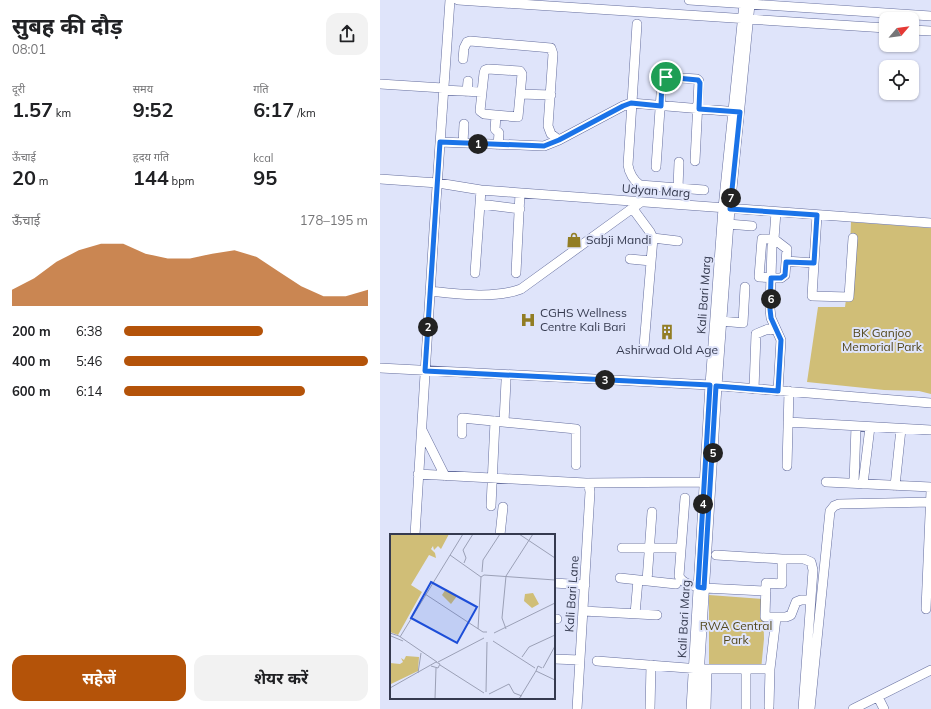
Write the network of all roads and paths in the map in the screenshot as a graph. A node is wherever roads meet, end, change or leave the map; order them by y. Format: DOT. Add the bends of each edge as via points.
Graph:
graph roads {
  1 [pos="450,0"];
  2 [pos="458,0"];
  3 [pos="689,0"];
  4 [pos="747,4"];
  5 [pos="931,16"];
  6 [pos="746,18"];
  7 [pos="636,24"];
  8 [pos="879,28"];
  9 [pos="919,30"];
  10 [pos="931,31"];
  11 [pos="463,59"];
  12 [pos="468,80"];
  13 [pos="380,84"];
  14 [pos="443,89"];
  15 [pos="467,92"];
  16 [pos="482,92"];
  17 [pos="520,94"];
  18 [pos="551,95"];
  19 [pos="631,103"];
  20 [pos="661,106"];
  21 [pos="699,109"];
  22 [pos="737,112"];
  23 [pos="496,116"];
  24 [pos="464,124"];
  25 [pos="559,140"];
  26 [pos="440,142"];
  27 [pos="463,143"];
  28 [pos="498,145"];
  29 [pos="695,161"];
  30 [pos="679,162"];
  31 [pos="656,167"];
  32 [pos="380,179"];
  33 [pos="438,183"];
  34 [pos="678,188"];
  35 [pos="481,190"];
  36 [pos="704,190"];
  37 [pos="520,193"];
  38 [pos="642,202"];
  39 [pos="480,204"];
  40 [pos="520,209"];
  41 [pos="633,209"];
  42 [pos="726,209"];
  43 [pos="776,212"];
  44 [pos="817,215"];
  45 [pos="931,223"];
  46 [pos="728,224"];
  47 [pos="752,226"];
  48 [pos="653,238"];
  49 [pos="853,238"];
  50 [pos="678,241"];
  51 [pos="773,243"];
  52 [pos="630,259"];
  53 [pos="651,260"];
  54 [pos="786,262"];
  55 [pos="814,263"];
  56 [pos="475,273"];
  57 [pos="516,274"];
  58 [pos="771,278"];
  59 [pos="745,287"];
  60 [pos="430,291"];
  61 [pos="720,316"];
  62 [pos="771,330"];
  63 [pos="644,346"];
  64 [pos="380,368"];
  65 [pos="425,371"];
  66 [pos="506,381"];
  67 [pos="713,386"];
  68 [pos="754,389"];
  69 [pos="778,391"];
  70 [pos="789,392"];
  71 [pos="931,403"];
  72 [pos="500,422"];
  73 [pos="788,422"];
  74 [pos="856,426"];
  75 [pos="870,427"];
  76 [pos="421,429"];
  77 [pos="901,429"];
  78 [pos="931,430"];
  79 [pos="462,434"];
  80 [pos="576,465"];
  81 [pos="786,466"];
  82 [pos="418,474"];
  83 [pos="445,476"];
  84 [pos="492,478"];
  85 [pos="704,482"];
  86 [pos="826,482"];
  87 [pos="586,483"];
  88 [pos="858,484"];
  89 [pos="895,486"];
  90 [pos="931,488"];
  91 [pos="931,491"];
  92 [pos="685,498"];
  93 [pos="930,502"];
  94 [pos="491,506"];
  95 [pos="503,507"];
  96 [pos="652,512"];
  97 [pos="415,534"];
  98 [pos="500,534"];
  99 [pos="622,548"];
  100 [pos="650,548"];
  101 [pos="681,548"];
  102 [pos="716,555"];
  103 [pos="782,559"];
  104 [pos="620,578"];
  105 [pos="642,580"];
  106 [pos="555,582"];
  107 [pos="676,584"];
  108 [pos="584,585"];
  109 [pos="701,587"];
  110 [pos="766,591"];
  111 [pos="810,600"];
  112 [pos="926,609"];
  113 [pos="583,611"];
  114 [pos="635,614"];
  115 [pos="657,615"];
  116 [pos="776,618"];
  117 [pos="555,659"];
  118 [pos="580,660"];
  119 [pos="597,661"];
  120 [pos="651,665"];
  121 [pos="700,669"];
  122 [pos="746,669"];
  123 [pos="770,669"];
  124 [pos="931,670"];
  125 [pos="878,697"];
  126 [pos="769,707"];
  127 [pos="577,709"];
  128 [pos="650,709"];
  129 [pos="691,709"];
  130 [pos="697,709"];
  131 [pos="706,709"];
  132 [pos="746,709"];
  133 [pos="803,709"];
  134 [pos="810,709"];
  135 [pos="853,709"];
  136 [pos="884,709"];
  1 -- 14 [label="street"];
  2 -- 6 [label="street"];
  3 -- 4 [label="street"];
  4 -- 5 [label="street"];
  4 -- 6 [label="street, Kali Bari Marg"];
  6 -- 8 [label="street"];
  6 -- 22 [label="street, Kali Bari Marg"];
  7 -- 19 [label="street"];
  9 -- 10 [label="street"];
  11 -- 18 [label="street" via="464,48 470,41 502,48 551,48"];
  12 -- 15 [label="street"];
  13 -- 14 [label="street"];
  14 -- 15 [label="street"];
  14 -- 26 [label="street"];
  15 -- 16 [label="street"];
  16 -- 17 [label="street" via="484,73 488,69 520,71"];
  16 -- 23 [label="street" via="481,113"];
  17 -- 18 [label="street"];
  17 -- 23 [label="street" via="518,117"];
  18 -- 25 [label="street" via="548,126 551,134"];
  19 -- 20 [label="street"];
  19 -- 25 [label="street"];
  19 -- 34 [label="street" via="628,165 630,173 640,185"];
  20 -- 21 [label="street"];
  20 -- 21 [label="street" via="664,78 697,79 700,83"];
  20 -- 31 [label="street"];
  21 -- 22 [label="street"];
  21 -- 29 [label="street"];
  22 -- 42 [label="street, Kali Bari Marg"];
  23 -- 28 [label="street"];
  24 -- 27 [label="street"];
  25 -- 28 [label="street" via="542,147"];
  26 -- 27 [label="street"];
  26 -- 33 [label="street"];
  27 -- 28 [label="street"];
  30 -- 34 [label="street"];
  32 -- 33 [label="street, Udyan Marg"];
  33 -- 35 [label="street, Udyan Marg"];
  33 -- 60 [label="street"];
  34 -- 36 [label="street"];
  35 -- 37 [label="street, Udyan Marg"];
  35 -- 39 [label="street"];
  37 -- 38 [label="street, Udyan Marg"];
  37 -- 40 [label="street"];
  38 -- 41 [label="street"];
  38 -- 42 [label="street, Udyan Marg"];
  39 -- 40 [label="street"];
  39 -- 56 [label="street"];
  40 -- 57 [label="street"];
  41 -- 48 [label="street"];
  41 -- 60 [label="street" via="521,289 487,294"];
  42 -- 43 [label="street, Udyan Marg"];
  42 -- 46 [label="street, Kali Bari Marg"];
  42 -- 61 [label="street, Kali Bari Marg"];
  43 -- 44 [label="street, Udyan Marg"];
  43 -- 51 [label="street"];
  44 -- 45 [label="street, Udyan Marg"];
  44 -- 55 [label="street"];
  46 -- 47 [label="street"];
  46 -- 61 [label="street, Kali Bari Marg"];
  48 -- 50 [label="street"];
  48 -- 53 [label="street"];
  49 -- 55 [label="street" via="849,297 812,296"];
  51 -- 54 [label="street" via="787,249"];
  51 -- 58 [label="street"];
  51 -- 58 [label="street" via="762,239 759,277"];
  52 -- 53 [label="street"];
  53 -- 63 [label="street"];
  54 -- 55 [label="street"];
  54 -- 58 [label="street" via="785,275 781,278"];
  58 -- 69 [label="street" via="771,318 781,340"];
  59 -- 61 [label="street" via="743,323"];
  60 -- 65 [label="street"];
  61 -- 67 [label="street, Kali Bari Marg"];
  62 -- 68 [label="street" via="756,334"];
  64 -- 65 [label="street"];
  65 -- 67 [label="street"];
  65 -- 76 [label="street"];
  66 -- 72 [label="street"];
  67 -- 68 [label="street"];
  67 -- 85 [label="street, Kali Bari Marg"];
  67 -- 109 [label="street, Kali Bari Marg"];
  68 -- 69 [label="street"];
  69 -- 70 [label="street"];
  70 -- 71 [label="street"];
  70 -- 73 [label="street"];
  72 -- 79 [label="street" via="462,418"];
  72 -- 80 [label="street" via="576,429"];
  72 -- 84 [label="street"];
  73 -- 74 [label="street"];
  73 -- 81 [label="street"];
  74 -- 75 [label="street"];
  74 -- 88 [label="street"];
  75 -- 77 [label="street"];
  75 -- 88 [label="street"];
  76 -- 82 [label="street"];
  76 -- 83 [label="street"];
  77 -- 78 [label="street"];
  77 -- 89 [label="street"];
  82 -- 83 [label="street"];
  82 -- 97 [label="street"];
  83 -- 84 [label="street"];
  84 -- 87 [label="street"];
  84 -- 94 [label="street"];
  85 -- 87 [label="street"];
  85 -- 109 [label="street, Kali Bari Marg"];
  86 -- 88 [label="street"];
  87 -- 108 [label="street, Kali Bari Lane" via="590,492"];
  88 -- 89 [label="street"];
  89 -- 90 [label="street"];
  91 -- 93 [label="street"];
  92 -- 101 [label="street"];
  93 -- 112 [label="street"];
  93 -- 134 [label="street" via="839,504 830,511"];
  95 -- 98 [label="street"];
  96 -- 100 [label="street"];
  99 -- 100 [label="street"];
  100 -- 101 [label="street"];
  100 -- 105 [label="street"];
  101 -- 109 [label="street" via="679,576 683,582"];
  102 -- 103 [label="street"];
  103 -- 110 [label="street" via="782,584 766,583"];
  103 -- 111 [label="street" via="804,559 811,562"];
  104 -- 105 [label="street"];
  105 -- 107 [label="street"];
  105 -- 114 [label="street"];
  106 -- 108 [label="street"];
  108 -- 113 [label="street, Kali Bari Lane"];
  109 -- 110 [label="street"];
  109 -- 121 [label="street, Kali Bari Marg"];
  110 -- 116 [label="street" via="766,617"];
  111 -- 116 [label="street" via="796,602 791,614"];
  111 -- 133 [label="street"];
  113 -- 114 [label="street"];
  113 -- 118 [label="street, Kali Bari Lane"];
  114 -- 115 [label="street"];
  116 -- 123 [label="street"];
  117 -- 118 [label="street"];
  118 -- 127 [label="street, Kali Bari Lane"];
  119 -- 120 [label="street"];
  120 -- 121 [label="street"];
  120 -- 128 [label="street"];
  121 -- 122 [label="street"];
  121 -- 129 [label="street, Kali Bari Marg"];
  121 -- 130 [label="street, Kali Bari Marg"];
  121 -- 131 [label="street"];
  122 -- 123 [label="street"];
  122 -- 132 [label="street"];
  123 -- 126 [label="street"];
  124 -- 125 [label="street"];
  125 -- 135 [label="street"];
  125 -- 136 [label="street"];
}
